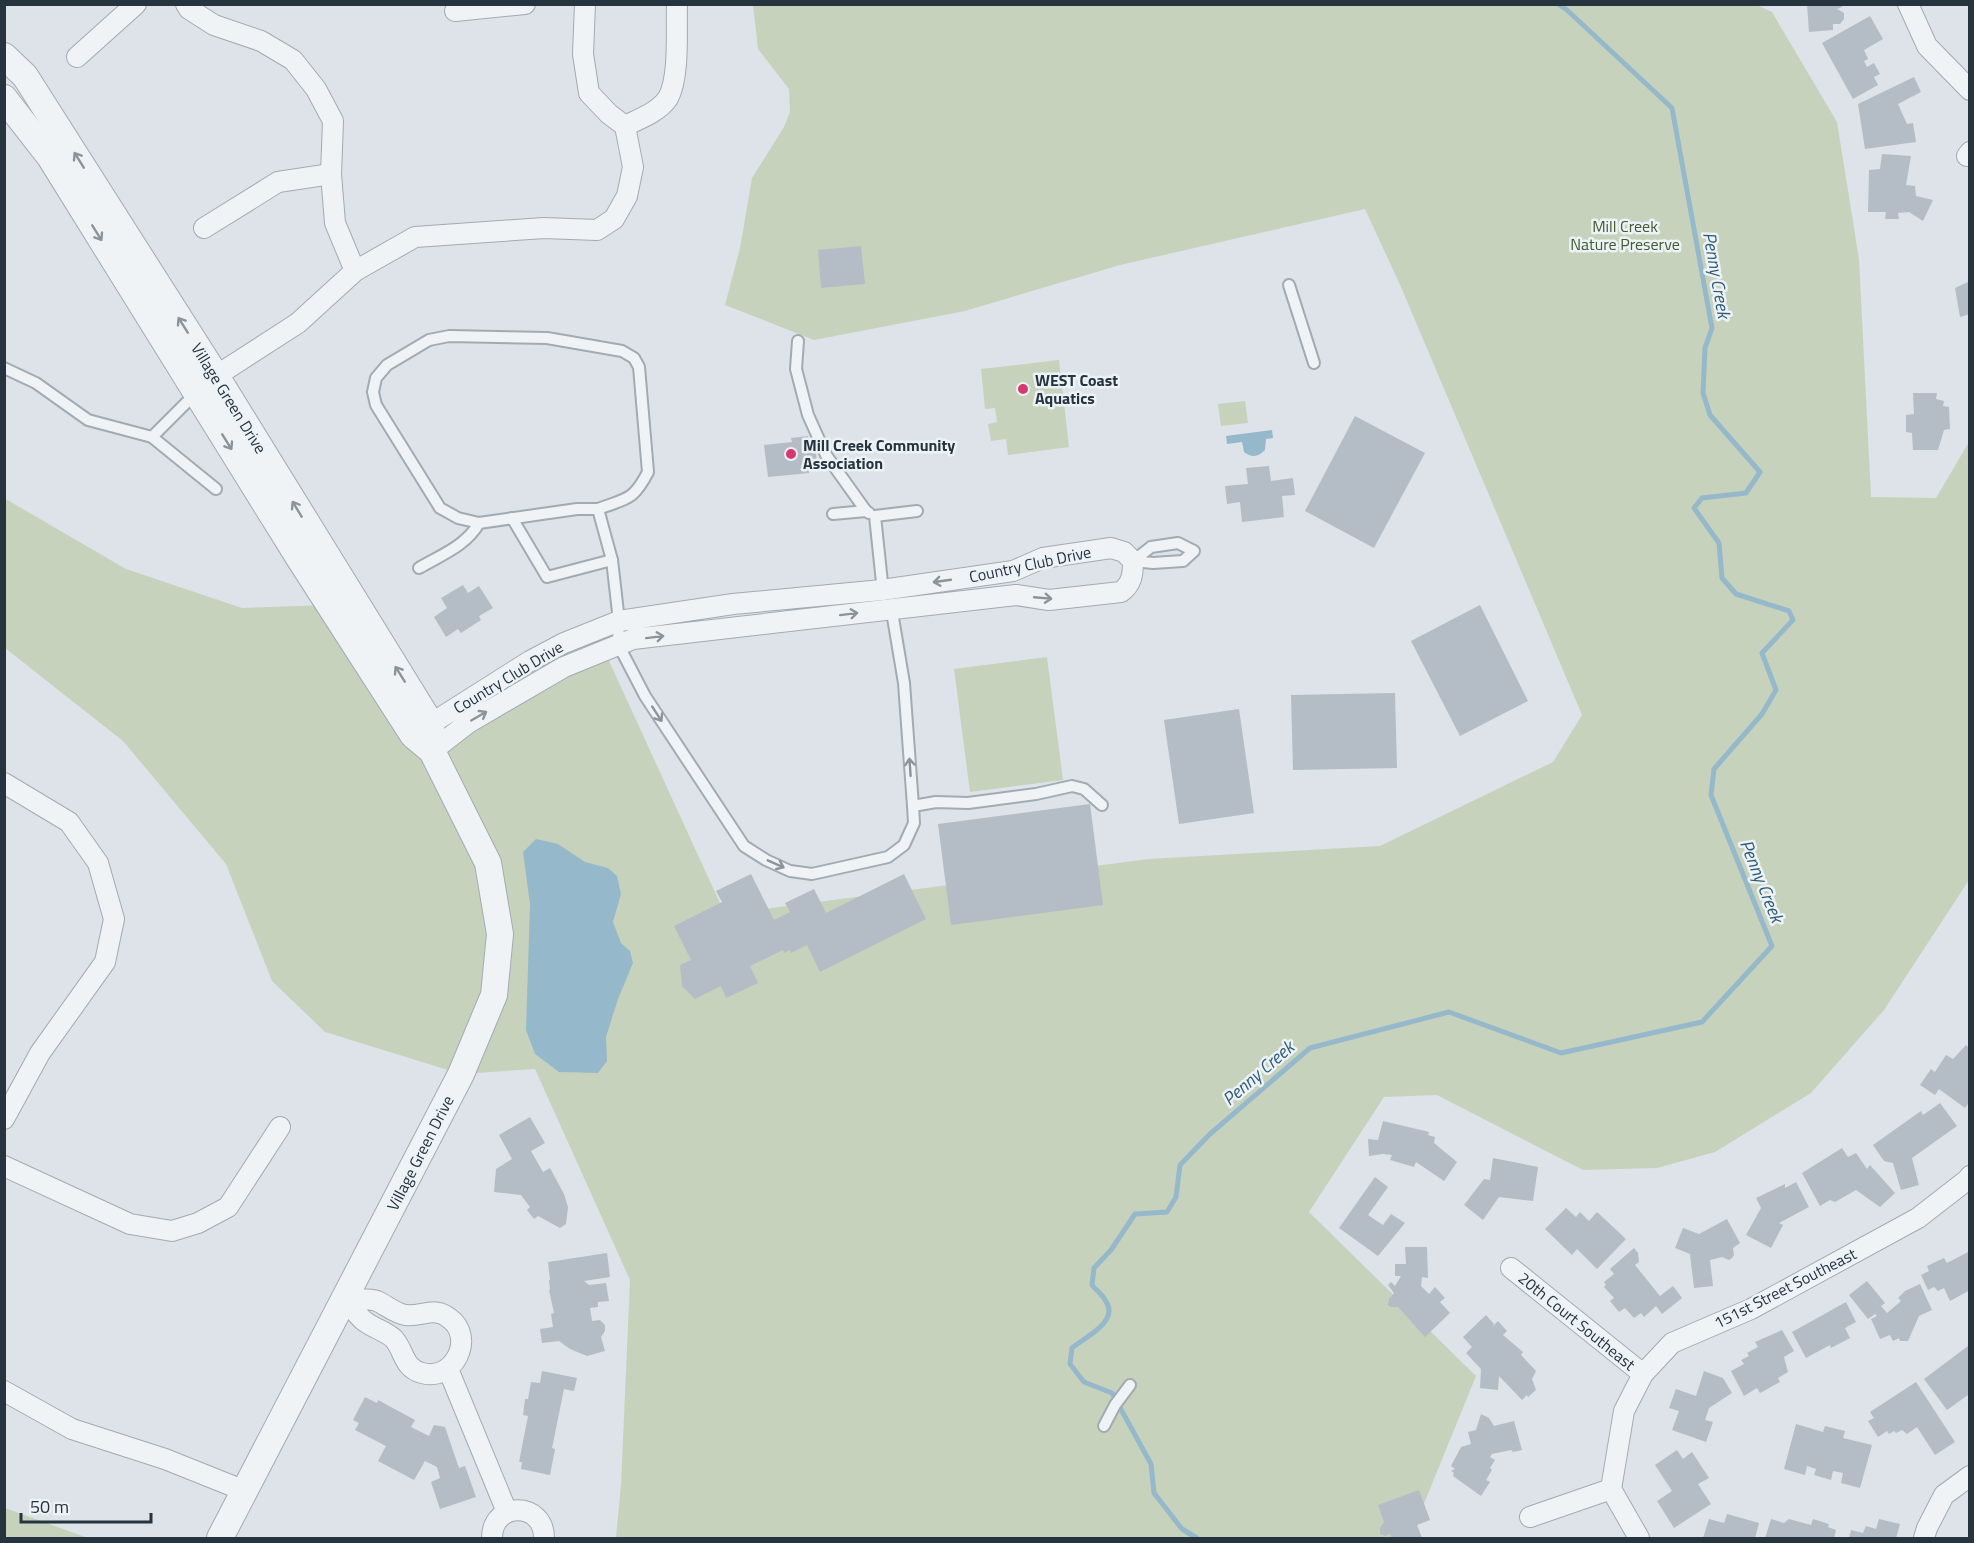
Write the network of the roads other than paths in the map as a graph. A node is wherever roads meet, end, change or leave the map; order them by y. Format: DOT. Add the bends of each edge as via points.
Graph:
graph roads {
  1 [pos="136,4"];
  2 [pos="186,4"];
  3 [pos="525,4"];
  4 [pos="585,4"];
  5 [pos="677,4"];
  6 [pos="1908,4"];
  7 [pos="455,10"];
  8 [pos="4,56"];
  9 [pos="77,57"];
  10 [pos="1970,90"];
  11 [pos="4,98"];
  12 [pos="625,126"];
  13 [pos="331,174"];
  14 [pos="204,228"];
  15 [pos="355,271"];
  16 [pos="1289,285"];
  17 [pos="798,341"];
  18 [pos="1314,363"];
  19 [pos="4,368"];
  20 [pos="206,384"];
  21 [pos="152,438"];
  22 [pos="216,489"];
  23 [pos="598,509"];
  24 [pos="917,511"];
  25 [pos="832,514"];
  26 [pos="870,514"];
  27 [pos="512,518"];
  28 [pos="479,523"];
  29 [pos="612,560"];
  30 [pos="1132,561"];
  31 [pos="419,568"];
  32 [pos="882,590"];
  33 [pos="893,609"];
  34 [pos="619,621"];
  35 [pos="618,644"];
  36 [pos="426,737"];
  37 [pos="4,783"];
  38 [pos="1102,805"];
  39 [pos="913,806"];
  40 [pos="4,1119"];
  41 [pos="280,1127"];
  42 [pos="4,1166"];
  43 [pos="1970,1176"];
  44 [pos="1511,1268"];
  45 [pos="345,1299"];
  46 [pos="448,1369"];
  47 [pos="1643,1374"];
  48 [pos="1130,1385"];
  49 [pos="4,1391"];
  50 [pos="1104,1426"];
  51 [pos="1970,1476"];
  52 [pos="1611,1489"];
  53 [pos="245,1491"];
  54 [pos="507,1512"];
  55 [pos="1530,1516"];
  56 [pos="220,1539"];
  57 [pos="492,1539"];
  58 [pos="544,1539"];
  59 [pos="1639,1539"];
  60 [pos="1924,1539"];
  1 -- 9 [label="street"];
  2 -- 13 [label="street" via="214,25 261,41 293,60 316,89 333,121"];
  3 -- 7 [label="street"];
  4 -- 12 [label="street" via="583,54 589,93"];
  5 -- 12 [label="street" via="675,71 667,98 650,114"];
  6 -- 10 [label="street" via="1927,46"];
  20 -- 8 [label="street, Village Green Drive, one-way" via="25,76"];
  11 -- 20 [label="street, Village Green Drive, one-way" via="50,157"];
  12 -- 15 [label="street" via="633,166 627,196 614,219 597,230 544,228 415,237"];
  13 -- 14 [label="street" via="278,182"];
  13 -- 15 [label="street" via="335,223"];
  15 -- 20 [label="street" via="298,323"];
  16 -- 18 [label="lane"];
  17 -- 26 [label="lane" via="796,369 808,415 826,455"];
  19 -- 21 [label="lane" via="36,383 88,420"];
  20 -- 21 [label="lane"];
  20 -- 36 [label="street, Village Green Drive"];
  21 -- 22 [label="lane"];
  23 -- 27 [label="lane"];
  23 -- 28 [label="lane" via="631,497 648,472 639,367 634,358 622,351 547,338 449,336 429,340 387,365 376,378 376,405 440,508"];
  23 -- 29 [label="lane"];
  24 -- 26 [label="lane"];
  25 -- 26 [label="lane"];
  26 -- 32 [label="lane"];
  27 -- 28 [label="lane"];
  27 -- 29 [label="lane" via="547,577"];
  28 -- 31 [label="lane" via="460,545"];
  29 -- 34 [label="lane"];
  30 -- 30 [label="lane" via="1183,561 1194,550 1178,543 1151,547"];
  30 -- 32 [label="street, Country Club Drive, one-way" via="1124,552 1111,548 1044,558 1013,571"];
  33 -- 30 [label="street, Country Club Drive, one-way" via="1016,595 1048,600 1121,592 1128,587 1133,574"];
  32 -- 33 [label="lane"];
  32 -- 34 [label="street, Country Club Drive" via="733,604"];
  35 -- 33 [label="street, Country Club Drive, one-way" via="633,639"];
  39 -- 33 [label="lane, one-way" via="904,683"];
  34 -- 35 [label="lane"];
  34 -- 36 [label="street, Country Club Drive" via="530,661"];
  36 -- 35 [label="street, Country Club Drive, one-way" via="468,723 564,667"];
  35 -- 39 [label="lane, one-way" via="645,696 744,846 766,860 790,871 812,873 888,857 904,845 914,823"];
  36 -- 45 [label="street, Village Green Drive" via="488,862 500,934 494,995 461,1074"];
  37 -- 40 [label="street" via="69,822 98,863 114,919 105,962 40,1053"];
  38 -- 39 [label="lane" via="1084,789 1072,786 968,803"];
  41 -- 42 [label="street" via="228,1207 172,1231 130,1224"];
  43 -- 47 [label="street, 151st Street Southeast" via="1918,1218 1751,1308 1672,1343"];
  44 -- 47 [label="street, 20th Court Southeast"];
  45 -- 46 [label="street" via="364,1321 393,1339 410,1367 429,1374"];
  45 -- 46 [label="street" via="375,1300 403,1315 428,1311 448,1316 460,1332 462,1346"];
  45 -- 53 [label="street, Village Green Drive"];
  46 -- 54 [label="street"];
  47 -- 52 [label="street, 151st Street Southeast" via="1624,1411"];
  48 -- 50 [label="lane"];
  49 -- 53 [label="street" via="72,1429 165,1459"];
  51 -- 60 [label="street" via="1944,1495"];
  52 -- 55 [label="street"];
  52 -- 59 [label="street"];
  53 -- 56 [label="street, Village Green Drive"];
  54 -- 57 [label="street" via="495,1524"];
  54 -- 58 [label="street" via="521,1510 534,1515 543,1527"];
}
